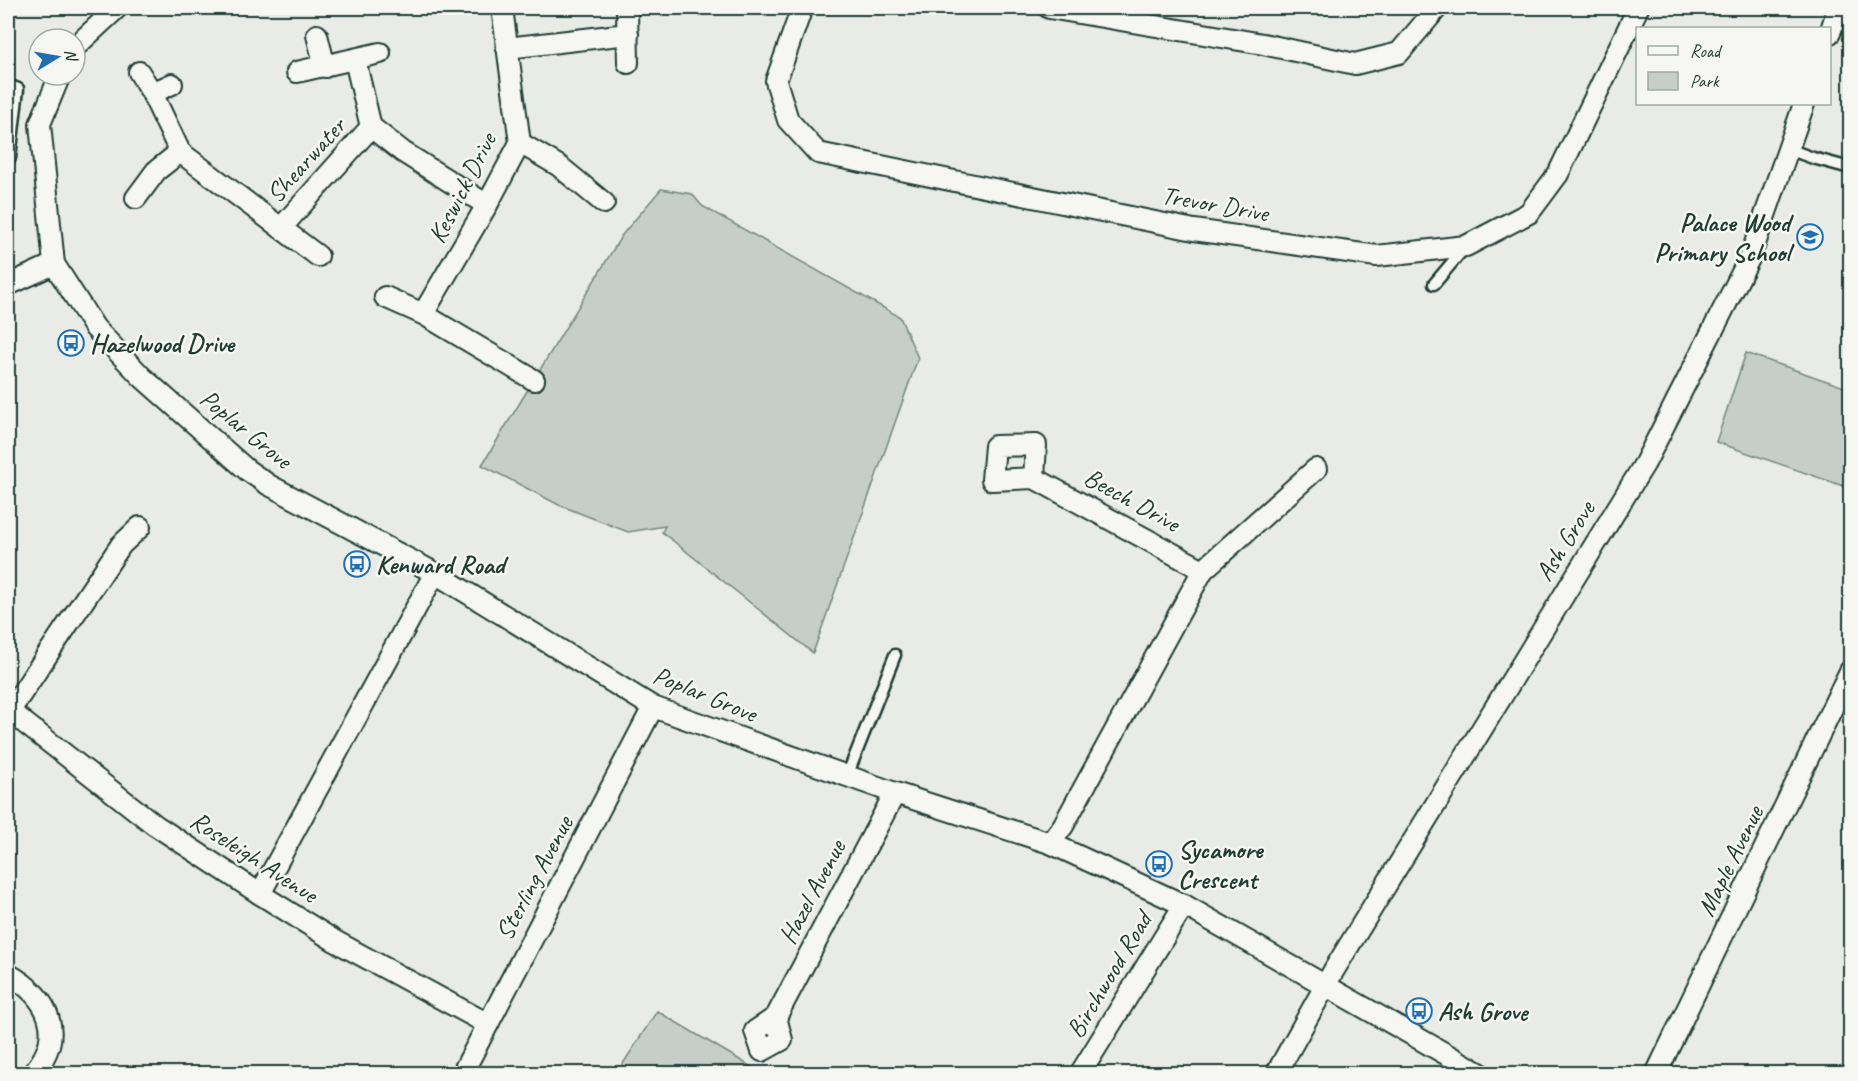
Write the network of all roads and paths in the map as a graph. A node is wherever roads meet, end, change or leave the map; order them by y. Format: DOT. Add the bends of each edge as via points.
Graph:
graph roads {
  1 [pos="117,8"];
  2 [pos="502,8"];
  3 [pos="627,8"];
  4 [pos="802,8"];
  5 [pos="1049,8"];
  6 [pos="1437,8"];
  7 [pos="1638,8"];
  8 [pos="1838,8"];
  9 [pos="1831,30"];
  10 [pos="628,33"];
  11 [pos="317,35"];
  12 [pos="87,36"];
  13 [pos="507,48"];
  14 [pos="381,53"];
  15 [pos="355,60"];
  16 [pos="628,63"];
  17 [pos="325,67"];
  18 [pos="138,72"];
  19 [pos="297,72"];
  20 [pos="172,84"];
  21 [pos="8,85"];
  22 [pos="55,87"];
  23 [pos="152,93"];
  24 [pos="1804,105"];
  25 [pos="371,127"];
  26 [pos="520,143"];
  27 [pos="1788,149"];
  28 [pos="180,152"];
  29 [pos="10,158"];
  30 [pos="1851,168"];
  31 [pos="136,198"];
  32 [pos="604,203"];
  33 [pos="487,205"];
  34 [pos="281,228"];
  35 [pos="1466,246"];
  36 [pos="318,256"];
  37 [pos="54,264"];
  38 [pos="1434,284"];
  39 [pos="8,285"];
  40 [pos="385,297"];
  41 [pos="423,314"];
  42 [pos="534,380"];
  43 [pos="1316,469"];
  44 [pos="1034,478"];
  45 [pos="140,527"];
  46 [pos="1203,570"];
  47 [pos="435,573"];
  48 [pos="895,655"];
  49 [pos="1851,670"];
  50 [pos="653,707"];
  51 [pos="8,711"];
  52 [pos="847,776"];
  53 [pos="895,793"];
  54 [pos="1050,843"];
  55 [pos="260,894"];
  56 [pos="1184,905"];
  57 [pos="8,974"];
  58 [pos="1326,984"];
  59 [pos="776,1017"];
  60 [pos="488,1023"];
  61 [pos="32,1074"];
  62 [pos="462,1074"];
  63 [pos="1080,1074"];
  64 [pos="1276,1074"];
  65 [pos="1481,1074"];
  66 [pos="1656,1074"];
  1 -- 12 [label="street"];
  2 -- 13 [label="street, Keswick Drive"];
  3 -- 10 [label="street"];
  4 -- 35 [label="street, Trevor Drive" via="776,81 788,120 818,153 1194,230 1377,256"];
  5 -- 6 [label="street" via="1355,63 1399,53"];
  7 -- 35 [label="street, Trevor Drive" via="1558,174 1529,213"];
  8 -- 9 [label="street"];
  10 -- 13 [label="street"];
  10 -- 16 [label="street"];
  11 -- 17 [label="street"];
  13 -- 26 [label="street, Keswick Drive"];
  14 -- 15 [label="street"];
  15 -- 17 [label="street"];
  15 -- 25 [label="street, Shearwater"];
  17 -- 19 [label="street"];
  18 -- 23 [label="street, Shearwater"];
  20 -- 23 [label="street"];
  21 -- 29 [label="lane" via="18,89"];
  22 -- 37 [label="street" via="40,124"];
  23 -- 28 [label="street, Shearwater"];
  24 -- 27 [label="street, Ash Grove"];
  25 -- 33 [label="street, Shearwater"];
  25 -- 34 [label="street, Shearwater"];
  26 -- 32 [label="street" via="560,166"];
  26 -- 33 [label="street, Keswick Drive"];
  27 -- 30 [label="lane"];
  27 -- 58 [label="street, Ash Grove" via="1751,255 1645,463"];
  28 -- 31 [label="street" via="156,171"];
  28 -- 34 [label="street, Shearwater"];
  33 -- 41 [label="street, Keswick Drive"];
  34 -- 36 [label="street, Shearwater"];
  35 -- 38 [label="lane"];
  37 -- 39 [label="street"];
  37 -- 47 [label="street, Poplar Grove" via="95,328 142,377 247,471"];
  40 -- 41 [label="street"];
  41 -- 42 [label="street"];
  43 -- 46 [label="street"];
  44 -- 46 [label="street, Beech Drive"];
  45 -- 51 [label="street" via="122,545"];
  46 -- 54 [label="street" via="1063,826"];
  47 -- 50 [label="street, Poplar Grove"];
  47 -- 55 [label="street"];
  48 -- 52 [label="lane"];
  49 -- 66 [label="street, Maple Avenue"];
  50 -- 52 [label="street, Poplar Grove"];
  50 -- 60 [label="street, Sterling Avenue"];
  51 -- 55 [label="street, Roseleigh Avenue" via="155,825"];
  52 -- 53 [label="street, Poplar Grove"];
  53 -- 54 [label="street, Poplar Grove"];
  53 -- 59 [label="street, Hazel Avenue"];
  54 -- 56 [label="street, Poplar Grove"];
  55 -- 60 [label="street, Roseleigh Avenue" via="335,941"];
  56 -- 58 [label="street, Poplar Grove"];
  56 -- 63 [label="street, Birchwood Road"];
  57 -- 61 [label="street" via="42,1002 52,1028 48,1053"];
  58 -- 64 [label="street"];
  58 -- 65 [label="street, Poplar Grove"];
  60 -- 62 [label="street, Sterling Avenue"];
}
